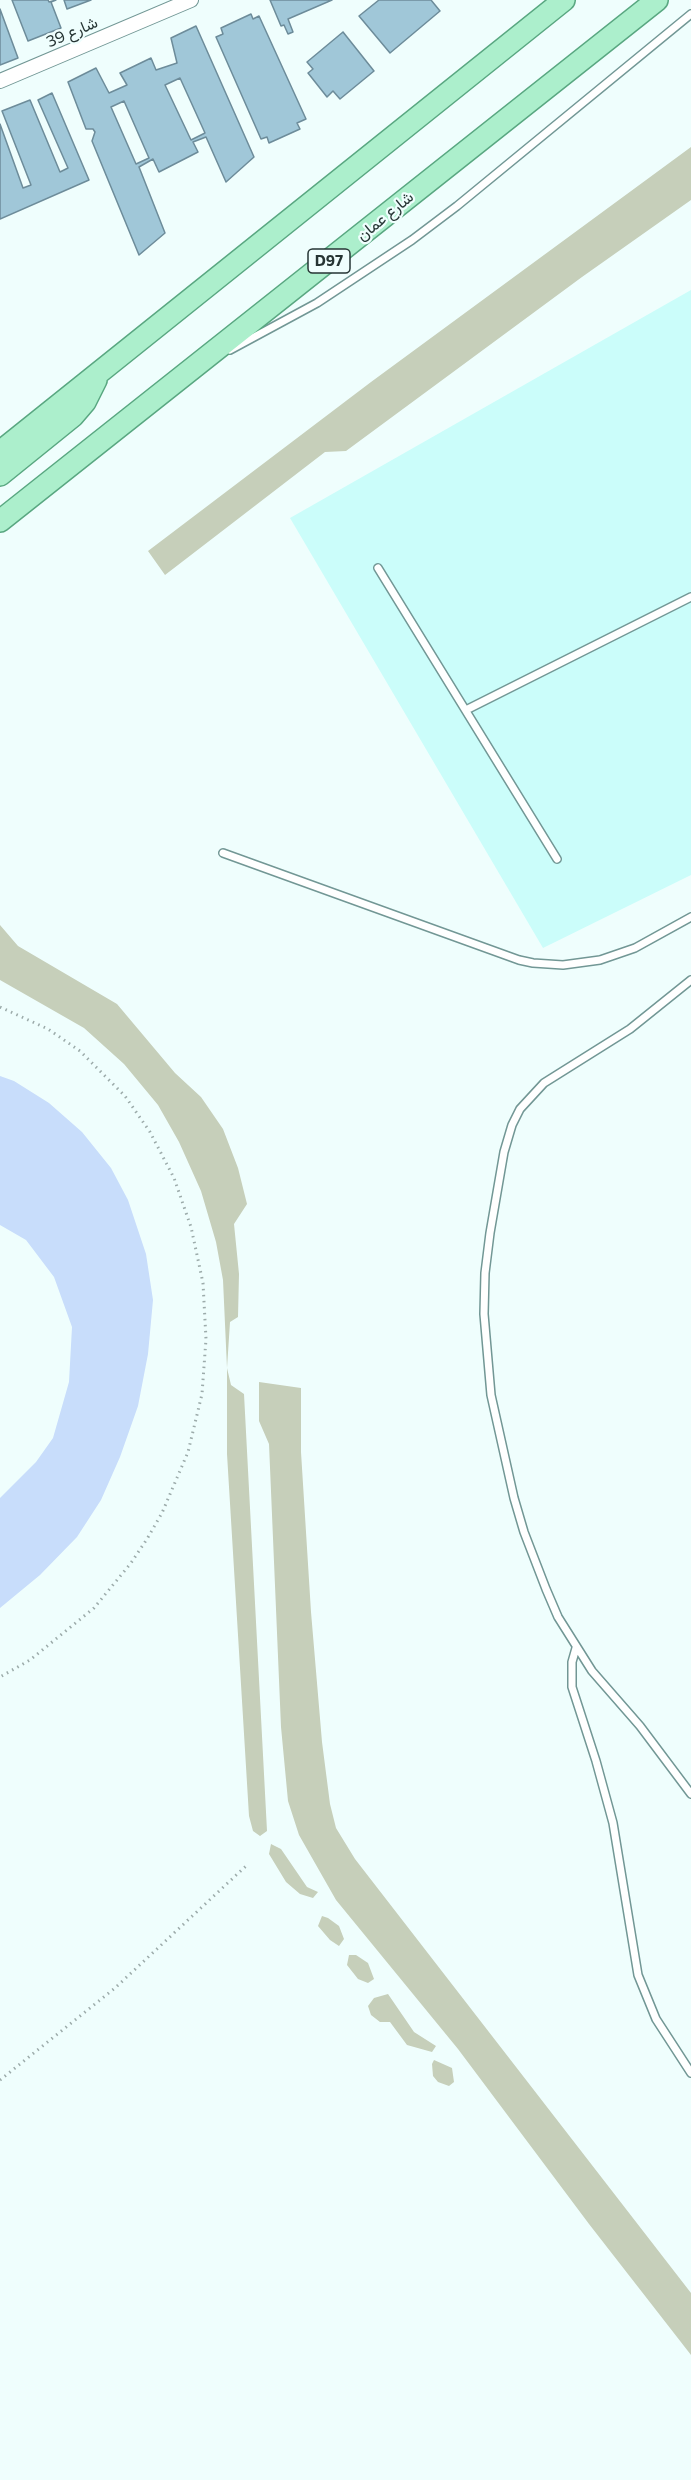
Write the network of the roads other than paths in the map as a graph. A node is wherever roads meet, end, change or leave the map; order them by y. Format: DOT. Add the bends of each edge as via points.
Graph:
graph roads {
  1 [pos="191,0"];
  2 [pos="564,0"];
  3 [pos="657,0"];
  4 [pos="691,15"];
  5 [pos="0,81"];
  6 [pos="201,364"];
  7 [pos="100,372"];
  8 [pos="31,427"];
  9 [pos="0,441"];
  10 [pos="0,452"];
  11 [pos="0,475"];
  12 [pos="0,521"];
  13 [pos="378,568"];
  14 [pos="691,597"];
  15 [pos="466,710"];
  16 [pos="223,853"];
  17 [pos="557,859"];
  18 [pos="691,917"];
  19 [pos="691,980"];
  20 [pos="576,1648"];
  21 [pos="691,1794"];
  22 [pos="691,2073"];
  1 -- 5 [label="street, شارع 39"];
  2 -- 7 [label="main road"];
  3 -- 6 [label="main road, شارع عمان / D97"];
  4 -- 6 [label="lane" via="412,240 317,303"];
  6 -- 12 [label="main road, شارع عمان / D97"];
  7 -- 8 [label="main road"];
  7 -- 11 [label="main road" via="73,416"];
  8 -- 9 [label="main road"];
  8 -- 10 [label="main road"];
  13 -- 15 [label="lane"];
  14 -- 15 [label="lane"];
  15 -- 17 [label="lane"];
  16 -- 18 [label="lane" via="533,963 563,965 600,960 634,948"];
  19 -- 20 [label="lane" via="630,1029 551,1078 531,1095 512,1125 500,1175 485,1274 491,1395 524,1532 546,1589"];
  20 -- 21 [label="lane"];
  20 -- 22 [label="lane" via="572,1688 613,1823 638,1975 656,2019"];
}
